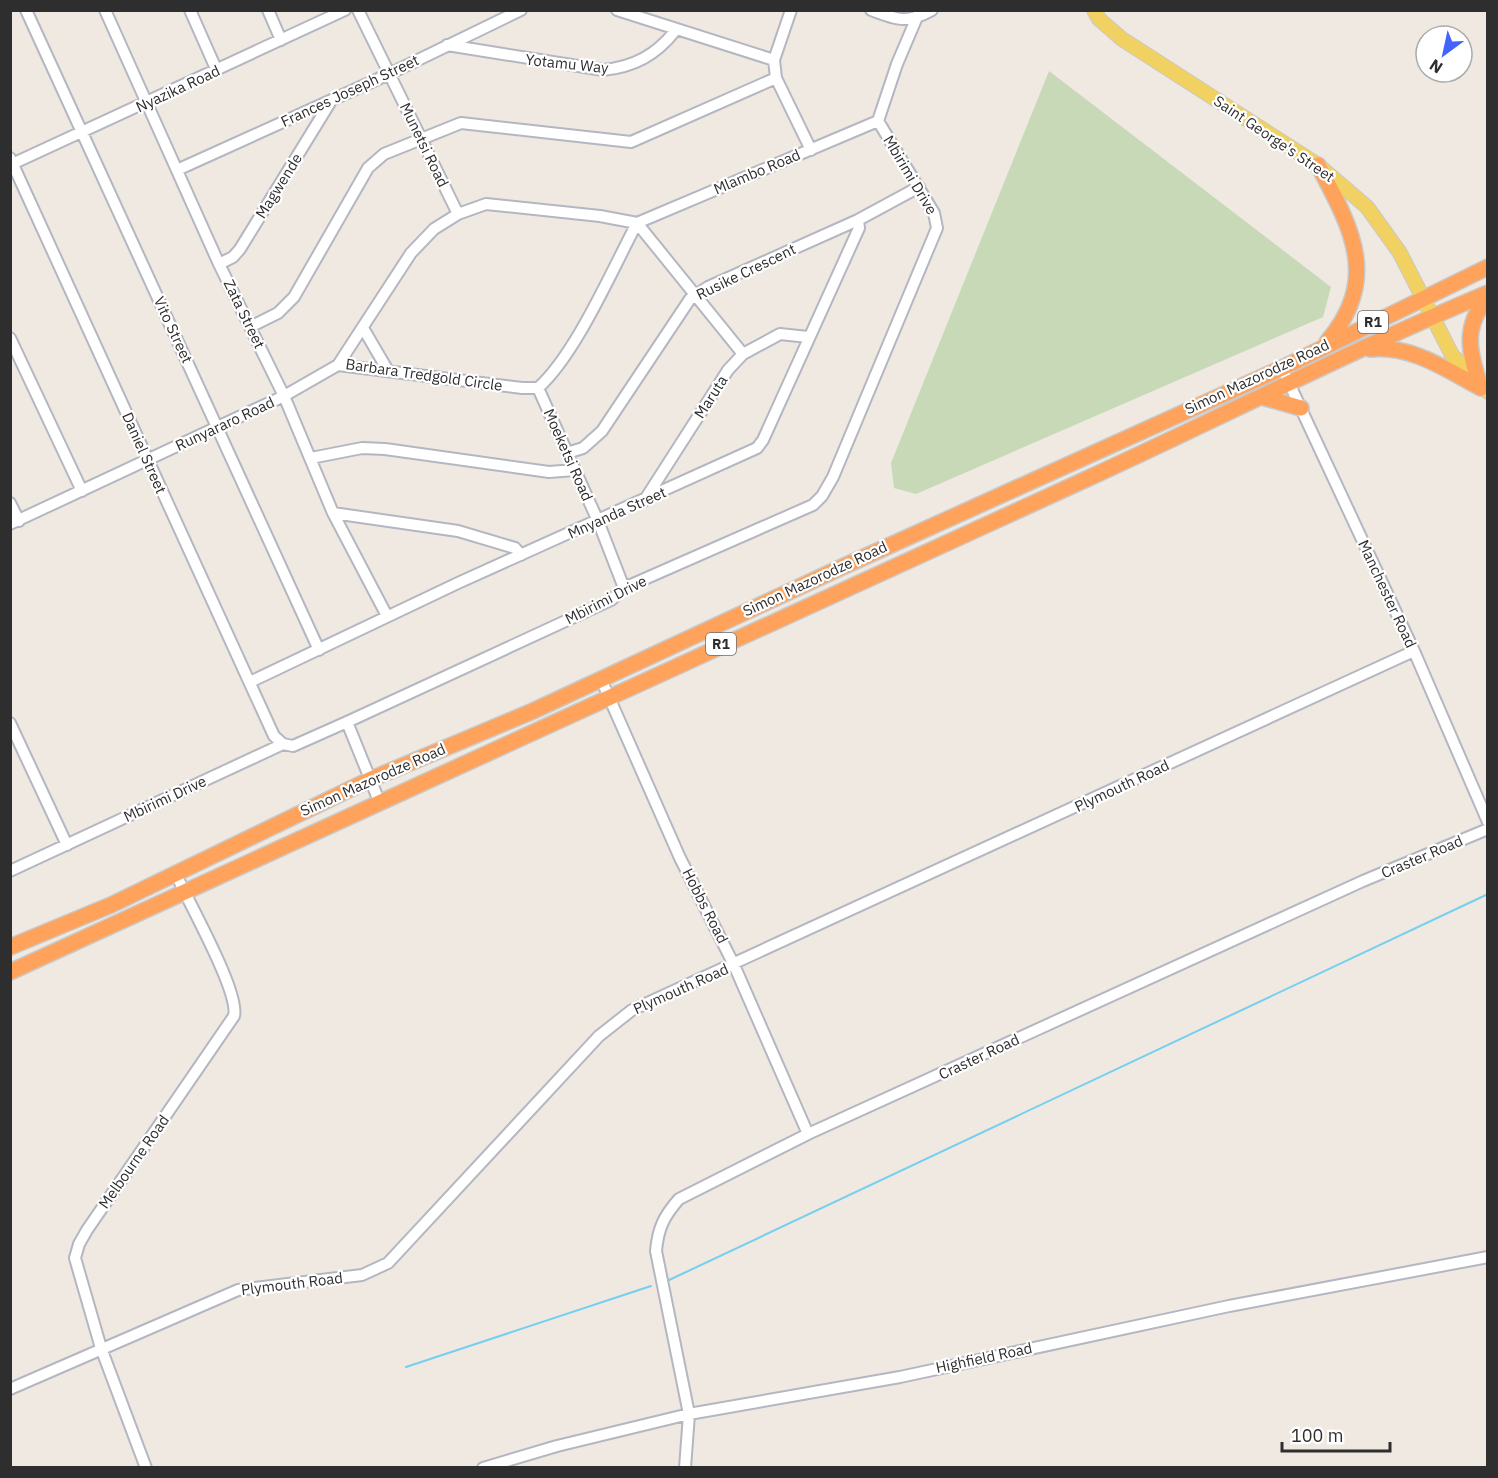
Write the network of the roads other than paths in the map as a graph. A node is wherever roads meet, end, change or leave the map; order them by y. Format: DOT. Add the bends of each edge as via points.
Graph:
graph roads {
  1 [pos="26,10"];
  2 [pos="105,10"];
  3 [pos="190,10"];
  4 [pos="268,10"];
  5 [pos="345,10"];
  6 [pos="358,10"];
  7 [pos="521,10"];
  8 [pos="616,10"];
  9 [pos="791,10"];
  10 [pos="871,10"];
  11 [pos="933,10"];
  12 [pos="1094,10"];
  13 [pos="919,15"];
  14 [pos="675,31"];
  15 [pos="281,40"];
  16 [pos="447,45"];
  17 [pos="774,60"];
  18 [pos="217,71"];
  19 [pos="389,74"];
  20 [pos="776,78"];
  21 [pos="331,101"];
  22 [pos="147,103"];
  23 [pos="878,121"];
  24 [pos="81,133"];
  25 [pos="420,138"];
  26 [pos="811,150"];
  27 [pos="11,162"];
  28 [pos="1318,165"];
  29 [pos="177,170"];
  30 [pos="919,187"];
  31 [pos="458,214"];
  32 [pos="858,220"];
  33 [pos="637,224"];
  34 [pos="219,264"];
  35 [pos="1488,267"];
  36 [pos="1488,295"];
  37 [pos="695,296"];
  38 [pos="1428,307"];
  39 [pos="250,327"];
  40 [pos="363,328"];
  41 [pos="808,337"];
  42 [pos="10,338"];
  43 [pos="1323,347"];
  44 [pos="1358,350"];
  45 [pos="742,354"];
  46 [pos="338,364"];
  47 [pos="1282,368"];
  48 [pos="387,369"];
  49 [pos="1289,384"];
  50 [pos="538,388"];
  51 [pos="1484,390"];
  52 [pos="284,396"];
  53 [pos="1221,396"];
  54 [pos="1262,397"];
  55 [pos="1301,408"];
  56 [pos="219,427"];
  57 [pos="567,453"];
  58 [pos="311,458"];
  59 [pos="148,460"];
  60 [pos="575,470"];
  61 [pos="82,491"];
  62 [pos="644,501"];
  63 [pos="10,503"];
  64 [pos="333,513"];
  65 [pos="598,521"];
  66 [pos="15,522"];
  67 [pos="521,555"];
  68 [pos="624,588"];
  69 [pos="387,616"];
  70 [pos="320,650"];
  71 [pos="1413,651"];
  72 [pos="601,679"];
  73 [pos="249,682"];
  74 [pos="609,695"];
  75 [pos="533,711"];
  76 [pos="346,722"];
  77 [pos="10,723"];
  78 [pos="283,744"];
  79 [pos="369,780"];
  80 [pos="380,801"];
  81 [pos="1488,822"];
  82 [pos="1488,829"];
  83 [pos="67,845"];
  84 [pos="10,872"];
  85 [pos="175,872"];
  86 [pos="183,892"];
  87 [pos="111,904"];
  88 [pos="10,947"];
  89 [pos="734,965"];
  90 [pos="10,972"];
  91 [pos="808,1134"];
  92 [pos="1488,1257"];
  93 [pos="101,1348"];
  94 [pos="10,1389"];
  95 [pos="689,1414"];
  96 [pos="147,1467"];
  97 [pos="483,1467"];
  98 [pos="685,1467"];
  1 -- 24 [label="street, Vito Street"];
  2 -- 22 [label="street, Zata Street"];
  3 -- 18 [label="street"];
  4 -- 15 [label="street"];
  5 -- 15 [label="street, Nyazika Road"];
  6 -- 19 [label="street, Munetsi Road"];
  7 -- 16 [label="street, Frances Joseph Street"];
  8 -- 14 [label="street"];
  9 -- 17 [label="street"];
  10 -- 13 [label="street" via="900,21"];
  11 -- 13 [label="street"];
  12 -- 28 [label="main road, Saint George's Street" via="1122,39"];
  13 -- 23 [label="street"];
  14 -- 16 [label="street, Yotamu Way" via="651,56 619,69 603,70"];
  14 -- 17 [label="street"];
  15 -- 18 [label="street, Nyazika Road"];
  16 -- 19 [label="street, Frances Joseph Street"];
  17 -- 20 [label="street"];
  18 -- 22 [label="street, Nyazika Road"];
  19 -- 21 [label="street, Frances Joseph Street"];
  19 -- 25 [label="street, Munetsi Road"];
  20 -- 25 [label="street" via="630,142 461,123"];
  20 -- 26 [label="street"];
  21 -- 29 [label="street, Frances Joseph Street"];
  21 -- 34 [label="street, Magwende" via="240,249"];
  22 -- 24 [label="street, Nyazika Road"];
  22 -- 29 [label="street, Zata Street"];
  23 -- 26 [label="street, Mlambo Road"];
  23 -- 30 [label="street, Mbirimi Drive"];
  24 -- 27 [label="street, Nyazika Road"];
  24 -- 56 [label="street, Vito Street"];
  25 -- 31 [label="street, Munetsi Road"];
  25 -- 39 [label="street" via="384,154 368,168 294,297 278,313"];
  26 -- 33 [label="street, Mlambo Road"];
  27 -- 59 [label="street, Daniel Street"];
  28 -- 38 [label="main road, Saint George's Street" via="1380,223"];
  28 -- 43 [label="highway" via="1346,218 1356,273 1346,315"];
  29 -- 34 [label="street, Zata Street"];
  30 -- 32 [label="street, Rusike Crescent"];
  30 -- 68 [label="street, Mbirimi Drive" via="934,213 937,228 822,496 813,505"];
  31 -- 33 [label="street, Barbara Tredgold Circle" via="486,204 600,216"];
  31 -- 40 [label="street, Barbara Tredgold Circle" via="434,229 411,253"];
  32 -- 37 [label="street, Rusike Crescent"];
  32 -- 41 [label="street, Mnyanda Street" via="858,228"];
  33 -- 37 [label="street"];
  33 -- 50 [label="street" via="564,358"];
  34 -- 39 [label="street, Zata Street"];
  35 -- 38 [label="highway, Simon Mazorodze Road / R1"];
  36 -- 38 [label="highway, Simon Mazorodze Road / R1"];
  36 -- 51 [label="highway" via="1469,332 1471,357"];
  37 -- 45 [label="street"];
  37 -- 57 [label="street, Rusike Crescent" via="679,313 602,431 583,448"];
  38 -- 43 [label="highway, Simon Mazorodze Road / R1"];
  38 -- 44 [label="highway, Simon Mazorodze Road / R1"];
  38 -- 51 [label="main road, Saint George's Street" via="1452,356"];
  39 -- 52 [label="street, Zata Street"];
  40 -- 46 [label="street, Barbara Tredgold Circle"];
  40 -- 48 [label="street"];
  41 -- 45 [label="street, Maruta" via="780,334"];
  41 -- 62 [label="street, Mnyanda Street" via="764,440 757,448"];
  42 -- 61 [label="street"];
  43 -- 47 [label="highway, Simon Mazorodze Road / R1"];
  44 -- 49 [label="highway, Simon Mazorodze Road / R1"];
  44 -- 51 [label="highway" via="1402,350"];
  45 -- 62 [label="street, Maruta"];
  46 -- 48 [label="street, Barbara Tredgold Circle"];
  46 -- 52 [label="street, Runyararo Road"];
  47 -- 49 [label="street, Manchester Road"];
  47 -- 53 [label="highway, Simon Mazorodze Road / R1"];
  48 -- 50 [label="street, Barbara Tredgold Circle"];
  49 -- 53 [label="highway" via="1279,380 1248,394"];
  49 -- 54 [label="highway, Simon Mazorodze Road / R1"];
  49 -- 55 [label="street, Manchester Road"];
  50 -- 57 [label="street, Moeketsi Road"];
  52 -- 56 [label="street, Runyararo Road"];
  52 -- 58 [label="street, Zata Street"];
  53 -- 72 [label="highway, Simon Mazorodze Road / R1"];
  54 -- 55 [label="highway"];
  54 -- 74 [label="highway, Simon Mazorodze Road / R1"];
  55 -- 71 [label="street, Manchester Road"];
  56 -- 59 [label="street, Runyararo Road"];
  56 -- 70 [label="street, Vito Street"];
  57 -- 60 [label="street, Moeketsi Road"];
  58 -- 60 [label="street" via="362,448 385,449 549,472"];
  58 -- 64 [label="street, Zata Street"];
  59 -- 61 [label="street, Runyararo Road"];
  59 -- 73 [label="street, Daniel Street"];
  60 -- 65 [label="street, Moeketsi Road"];
  61 -- 66 [label="street, Runyararo Road"];
  62 -- 65 [label="street, Mnyanda Street"];
  63 -- 66 [label="street"];
  64 -- 67 [label="street" via="458,531 515,548"];
  64 -- 69 [label="street, Zata Street"];
  65 -- 67 [label="street, Mnyanda Street"];
  65 -- 68 [label="street, Moeketsi Road"];
  67 -- 69 [label="street, Mnyanda Street"];
  68 -- 76 [label="street, Mbirimi Drive" via="611,600"];
  69 -- 70 [label="street, Mnyanda Street"];
  70 -- 73 [label="street, Mnyanda Street"];
  71 -- 81 [label="street, Manchester Road"];
  71 -- 89 [label="street, Plymouth Road"];
  72 -- 74 [label="street, Hobbs Road"];
  72 -- 75 [label="highway, Simon Mazorodze Road / R1"];
  73 -- 78 [label="street, Daniel Street" via="274,736"];
  74 -- 75 [label="highway" via="591,694 561,709"];
  74 -- 80 [label="highway, Simon Mazorodze Road / R1"];
  74 -- 89 [label="street, Hobbs Road" via="680,858"];
  75 -- 79 [label="highway, Simon Mazorodze Road / R1"];
  76 -- 78 [label="street, Mbirimi Drive" via="293,746"];
  76 -- 79 [label="street"];
  77 -- 83 [label="street"];
  78 -- 83 [label="street, Mbirimi Drive"];
  79 -- 80 [label="street"];
  79 -- 85 [label="highway, Simon Mazorodze Road / R1"];
  80 -- 86 [label="highway, Simon Mazorodze Road / R1"];
  82 -- 91 [label="street, Craster Road" via="1363,881"];
  83 -- 84 [label="street, Mbirimi Drive"];
  85 -- 86 [label="street, Melbourne Road"];
  85 -- 87 [label="highway, Simon Mazorodze Road / R1"];
  86 -- 87 [label="highway" via="167,890 136,902"];
  86 -- 90 [label="highway, Simon Mazorodze Road / R1"];
  86 -- 93 [label="street, Melbourne Road" via="226,981 235,1011 79,1244 75,1258"];
  87 -- 88 [label="highway, Simon Mazorodze Road / R1"];
  89 -- 91 [label="street, Hobbs Road"];
  89 -- 93 [label="street, Plymouth Road" via="618,1019 388,1263 362,1275 238,1290"];
  91 -- 95 [label="street, Craster Road" via="679,1199 664,1216 656,1251"];
  92 -- 95 [label="street, Highfield Road" via="1229,1306 900,1377"];
  93 -- 94 [label="street, Plymouth Road"];
  93 -- 96 [label="street, Melbourne Road"];
  95 -- 97 [label="street, Highfield Road"];
  95 -- 98 [label="street, Craster Road"];
}
